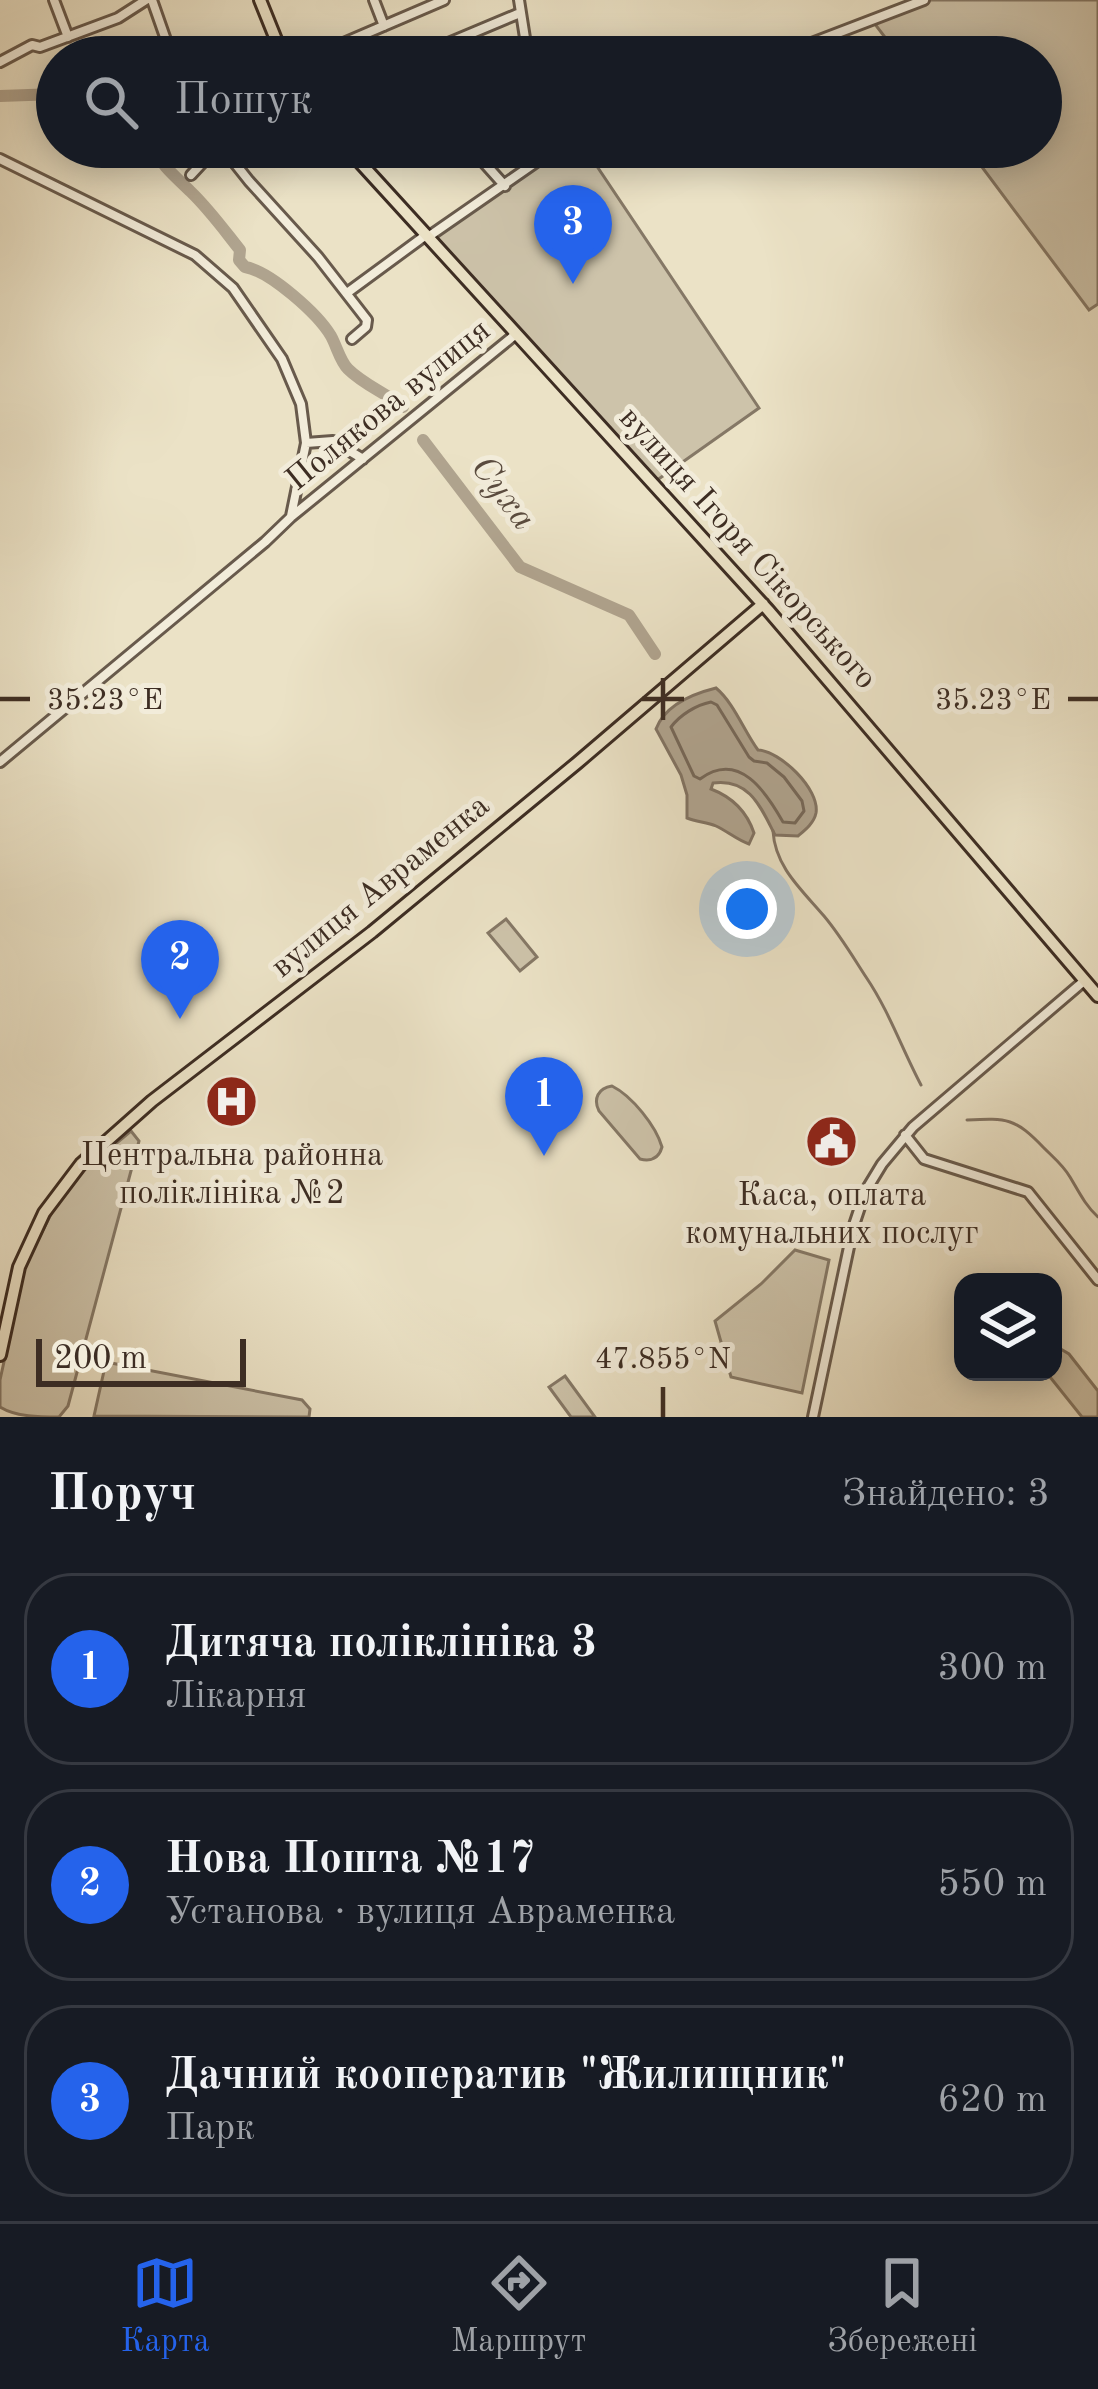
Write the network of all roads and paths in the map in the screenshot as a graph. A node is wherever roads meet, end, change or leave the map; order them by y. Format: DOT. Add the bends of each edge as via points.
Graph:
graph roads {
  1 [pos="54,0"];
  2 [pos="149,0"];
  3 [pos="260,0"];
  4 [pos="374,0"];
  5 [pos="444,0"];
  6 [pos="519,0"];
  7 [pos="924,0"];
  8 [pos="520,13"];
  9 [pos="384,26"];
  10 [pos="68,36"];
  11 [pos="70,36"];
  12 [pos="164,36"];
  13 [pos="275,36"];
  14 [pos="360,36"];
  15 [pos="465,36"];
  16 [pos="524,36"];
  17 [pos="830,36"];
  18 [pos="36,46"];
  19 [pos="0,62"];
  20 [pos="0,159"];
  21 [pos="197,168"];
  22 [pos="236,168"];
  23 [pos="365,168"];
  24 [pos="489,168"];
  25 [pos="526,168"];
  26 [pos="190,175"];
  27 [pos="505,186"];
  28 [pos="427,237"];
  29 [pos="347,293"];
  30 [pos="517,333"];
  31 [pos="352,339"];
  32 [pos="306,443"];
  33 [pos="363,459"];
  34 [pos="291,517"];
  35 [pos="763,604"];
  36 [pos="0,762"];
  37 [pos="1084,981"];
  38 [pos="1098,996"];
  39 [pos="905,1136"];
  40 [pos="1098,1280"];
  41 [pos="0,1355"];
  42 [pos="813,1417"];
  1 -- 10 [label="street"];
  2 -- 11 [label="street"];
  2 -- 12 [label="street"];
  3 -- 13 [label="main road"];
  4 -- 9 [label="street"];
  5 -- 9 [label="street"];
  6 -- 8 [label="street"];
  7 -- 17 [label="street"];
  8 -- 15 [label="street"];
  8 -- 16 [label="street"];
  9 -- 14 [label="street"];
  18 -- 19 [label="street"];
  20 -- 32 [label="street" via="195,255 232,288 282,359"];
  21 -- 26 [label="street"];
  22 -- 29 [label="street"];
  23 -- 28 [label="main road, вулиця Ігоря Сікорського"];
  24 -- 27 [label="street"];
  25 -- 27 [label="street"];
  27 -- 28 [label="street"];
  28 -- 29 [label="street"];
  28 -- 30 [label="main road, вулиця Ігоря Сікорського"];
  29 -- 31 [label="street" via="367,324"];
  30 -- 33 [label="street, Полякова вулиця"];
  30 -- 35 [label="main road, вулиця Ігоря Сікорського"];
  32 -- 33 [label="street" via="333,441"];
  32 -- 34 [label="street, Полякова вулиця"];
  33 -- 34 [label="street, Полякова вулиця"];
  34 -- 36 [label="street, Полякова вулиця"];
  35 -- 37 [label="main road, вулиця Ігоря Сікорського"];
  35 -- 41 [label="main road, вулиця Авраменка" via="81,1164 44,1213 19,1267"];
  37 -- 38 [label="main road, вулиця Ігоря Сікорського"];
  37 -- 39 [label="street"];
  39 -- 40 [label="street" via="924,1160 1028,1192"];
  39 -- 42 [label="street" via="861,1204"];
}
